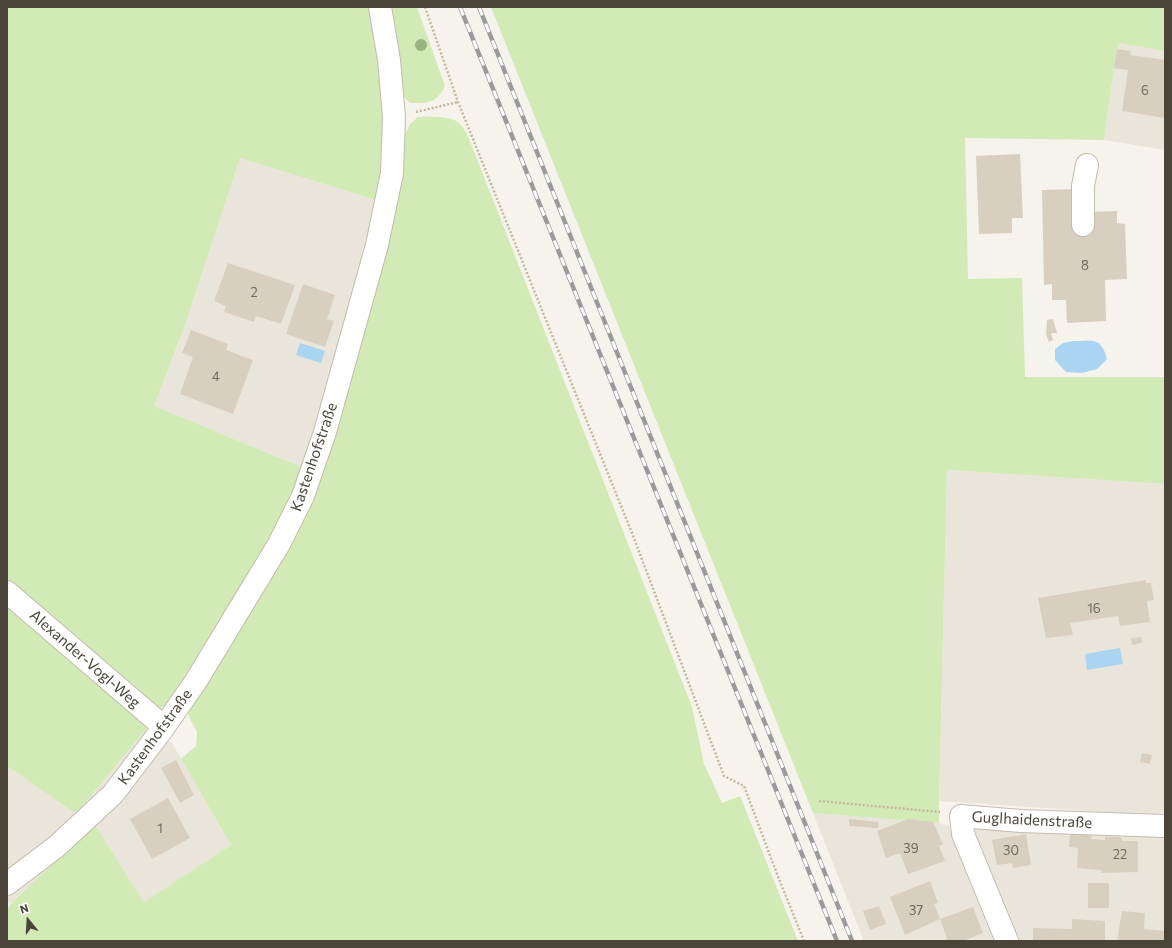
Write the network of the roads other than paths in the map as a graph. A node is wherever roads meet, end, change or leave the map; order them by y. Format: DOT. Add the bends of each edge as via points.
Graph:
graph roads {
  1 [pos="380,7"];
  2 [pos="1086,165"];
  3 [pos="1083,225"];
  4 [pos="7,592"];
  5 [pos="164,727"];
  6 [pos="1165,826"];
  7 [pos="7,884"];
  8 [pos="1007,941"];
  1 -- 5 [label="street, Kastenhofstraße" via="389,60 394,117 392,173 377,245 325,432 303,496 280,544 196,681"];
  2 -- 3 [label="street"];
  4 -- 5 [label="street, Alexander-Vogl-Weg"];
  5 -- 7 [label="street, Kastenhofstraße" via="113,794 57,846"];
  6 -- 8 [label="street, Guglhaidenstraße" via="1021,821 961,816 963,834"];
}
